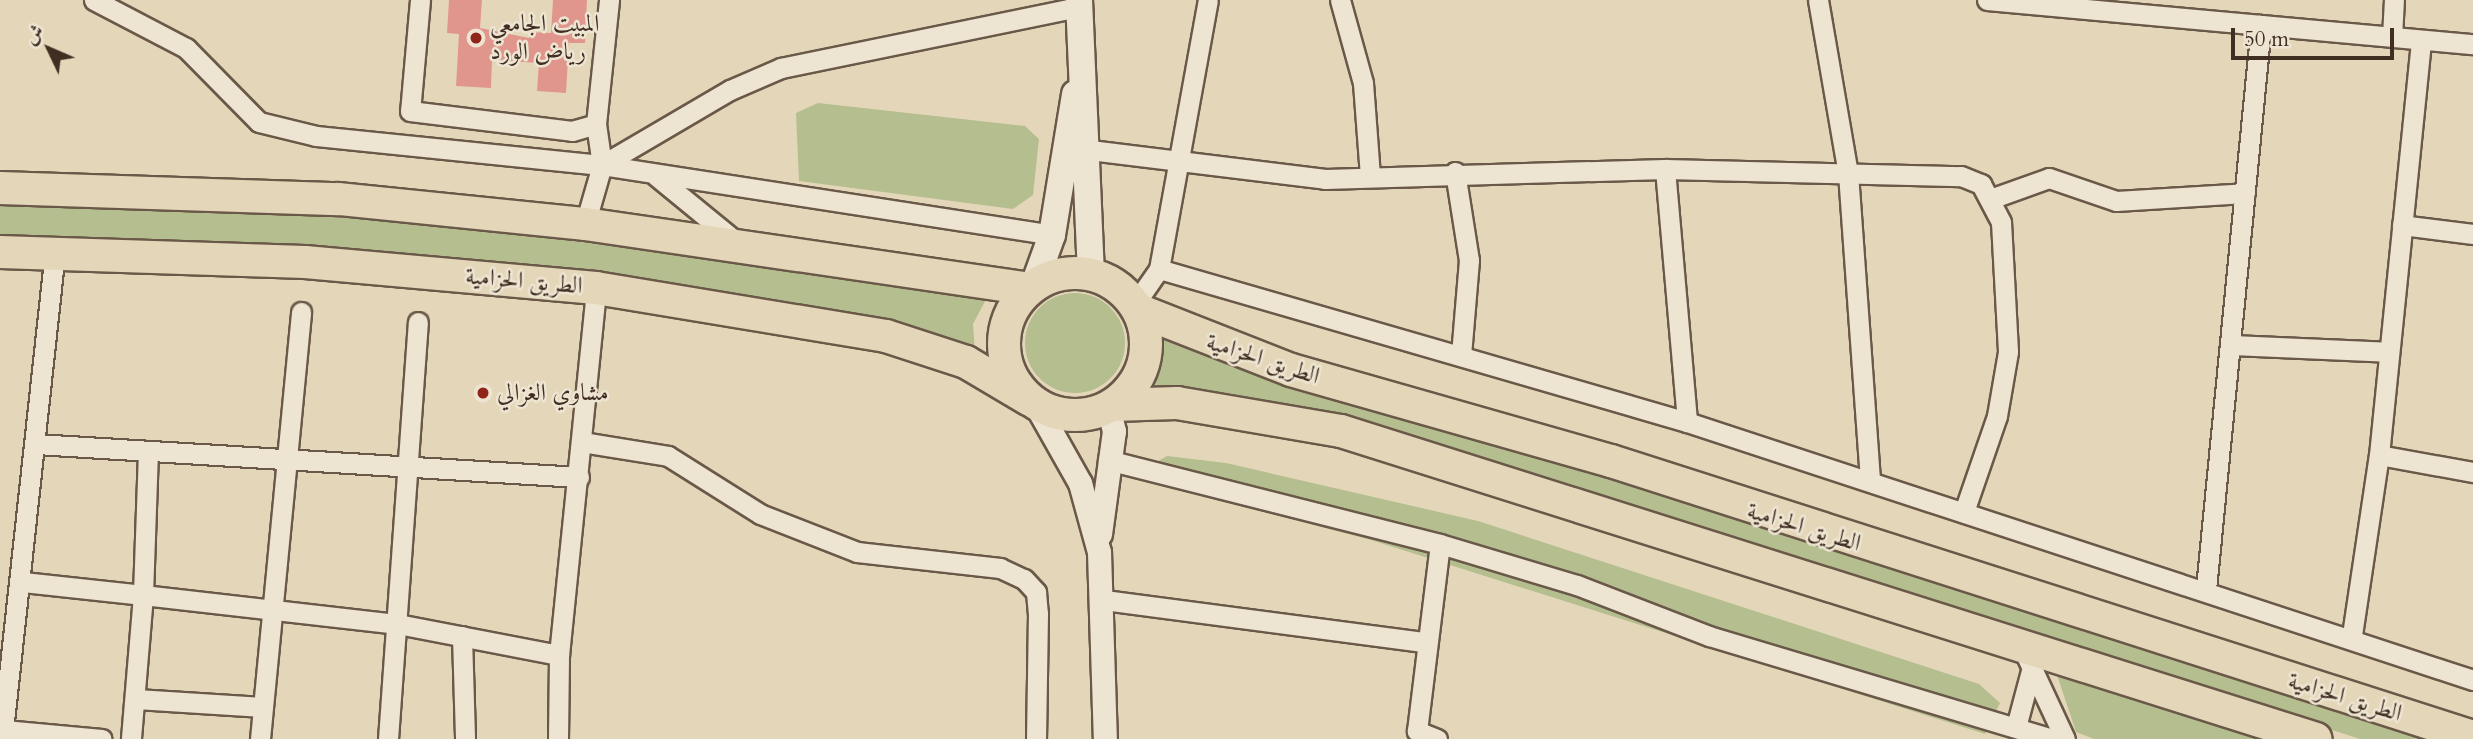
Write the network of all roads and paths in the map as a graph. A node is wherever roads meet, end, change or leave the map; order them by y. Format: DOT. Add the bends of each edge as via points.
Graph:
graph roads {
  1 [pos="94,0"];
  2 [pos="419,0"];
  3 [pos="609,0"];
  4 [pos="1208,0"];
  5 [pos="1340,0"];
  6 [pos="1818,0"];
  7 [pos="1987,0"];
  8 [pos="2394,0"];
  9 [pos="1079,4"];
  10 [pos="2262,25"];
  11 [pos="2392,37"];
  12 [pos="2421,40"];
  13 [pos="2473,44"];
  14 [pos="1079,68"];
  15 [pos="596,124"];
  16 [pos="1090,150"];
  17 [pos="602,165"];
  18 [pos="1181,166"];
  19 [pos="1665,169"];
  20 [pos="1455,172"];
  21 [pos="1847,173"];
  22 [pos="656,176"];
  23 [pos="1370,177"];
  24 [pos="0,188"];
  25 [pos="2245,193"];
  26 [pos="1993,198"];
  27 [pos="585,224"];
  28 [pos="2402,225"];
  29 [pos="2473,234"];
  30 [pos="1052,235"];
  31 [pos="745,248"];
  32 [pos="0,253"];
  33 [pos="55,253"];
  34 [pos="1159,269"];
  35 [pos="1091,274"];
  36 [pos="1032,287"];
  37 [pos="596,288"];
  38 [pos="1136,308"];
  39 [pos="301,312"];
  40 [pos="418,322"];
  41 [pos="2230,345"];
  42 [pos="2389,352"];
  43 [pos="1461,355"];
  44 [pos="1033,402"];
  45 [pos="1111,406"];
  46 [pos="1687,422"];
  47 [pos="582,442"];
  48 [pos="36,444"];
  49 [pos="148,451"];
  50 [pos="2379,455"];
  51 [pos="286,460"];
  52 [pos="1108,460"];
  53 [pos="411,467"];
  54 [pos="2473,472"];
  55 [pos="579,477"];
  56 [pos="1870,480"];
  57 [pos="1964,512"];
  58 [pos="1440,544"];
  59 [pos="1099,552"];
  60 [pos="23,582"];
  61 [pos="2206,589"];
  62 [pos="143,595"];
  63 [pos="1104,600"];
  64 [pos="274,609"];
  65 [pos="398,624"];
  66 [pos="2352,635"];
  67 [pos="463,636"];
  68 [pos="1423,642"];
  69 [pos="8,649"];
  70 [pos="559,655"];
  71 [pos="2028,658"];
  72 [pos="2473,680"];
  73 [pos="136,699"];
  74 [pos="263,707"];
  75 [pos="2016,727"];
  76 [pos="3,734"];
  77 [pos="1417,735"];
  78 [pos="2473,737"];
  79 [pos="102,739"];
  80 [pos="131,739"];
  81 [pos="260,739"];
  82 [pos="388,739"];
  83 [pos="465,739"];
  84 [pos="558,739"];
  85 [pos="1036,739"];
  86 [pos="1105,739"];
  87 [pos="1437,739"];
  88 [pos="2052,739"];
  89 [pos="2065,739"];
  90 [pos="2316,739"];
  1 -- 17 [label="street" via="186,48 259,121 316,136"];
  2 -- 15 [label="street" via="410,111 572,131"];
  3 -- 15 [label="street"];
  4 -- 18 [label="street"];
  5 -- 23 [label="street" via="1363,83"];
  6 -- 21 [label="street"];
  7 -- 10 [label="street"];
  8 -- 11 [label="street"];
  9 -- 14 [label="main road"];
  9 -- 17 [label="street" via="807,59 730,90"];
  10 -- 11 [label="street"];
  10 -- 25 [label="street"];
  11 -- 12 [label="street"];
  12 -- 13 [label="street"];
  12 -- 28 [label="street"];
  14 -- 16 [label="main road"];
  14 -- 30 [label="main road"];
  15 -- 17 [label="street"];
  16 -- 18 [label="street"];
  16 -- 35 [label="main road"];
  17 -- 22 [label="street"];
  17 -- 27 [label="street"];
  18 -- 23 [label="street" via="1277,177"];
  18 -- 34 [label="street"];
  19 -- 20 [label="street"];
  19 -- 21 [label="street"];
  19 -- 46 [label="street"];
  20 -- 23 [label="street"];
  20 -- 43 [label="street" via="1469,260"];
  21 -- 26 [label="street" via="1961,176 1981,184"];
  21 -- 56 [label="street"];
  22 -- 30 [label="street"];
  22 -- 31 [label="street"];
  24 -- 27 [label="highway" via="338,199"];
  25 -- 26 [label="street" via="2116,201 2049,178"];
  25 -- 41 [label="street"];
  26 -- 57 [label="street" via="2001,222 2008,352 1997,416"];
  27 -- 31 [label="highway"];
  28 -- 29 [label="street"];
  28 -- 42 [label="street"];
  30 -- 36 [label="main road"];
  31 -- 36 [label="highway"];
  32 -- 33 [label="highway, الطريق الحزامية"];
  33 -- 37 [label="highway, الطريق الحزامية" via="304,262"];
  33 -- 48 [label="street"];
  34 -- 38 [label="street"];
  34 -- 43 [label="street"];
  35 -- 36 [label="highway" via="1071,273"];
  35 -- 38 [label="highway, الطريق الحزامية" via="1109,281"];
  36 -- 44 [label="highway" via="1015,305 1003,345 1011,375"];
  37 -- 44 [label="highway, الطريق الحزامية" via="927,346"];
  37 -- 47 [label="street"];
  38 -- 45 [label="highway" via="1145,341 1140,372"];
  38 -- 78 [label="highway, الطريق الحزامية" via="1291,370 1611,461"];
  39 -- 51 [label="street"];
  40 -- 53 [label="street"];
  41 -- 42 [label="street"];
  41 -- 61 [label="street"];
  42 -- 50 [label="street"];
  43 -- 46 [label="street"];
  44 -- 45 [label="highway, الطريق الحزامية" via="1064,415"];
  44 -- 59 [label="street" via="1080,483"];
  45 -- 52 [label="street" via="1114,431"];
  45 -- 71 [label="highway, الطريق الحزامية" via="1177,403 1341,431"];
  46 -- 56 [label="street"];
  47 -- 55 [label="street"];
  47 -- 85 [label="street" via="668,456 760,514 846,548 1000,568 1024,579 1036,592 1038,613"];
  48 -- 49 [label="street"];
  48 -- 60 [label="street"];
  49 -- 51 [label="street"];
  49 -- 62 [label="street"];
  50 -- 54 [label="street"];
  50 -- 66 [label="street"];
  51 -- 53 [label="street"];
  51 -- 64 [label="street"];
  52 -- 58 [label="street"];
  52 -- 59 [label="street"];
  53 -- 55 [label="street"];
  53 -- 65 [label="street"];
  55 -- 70 [label="street"];
  56 -- 57 [label="street"];
  57 -- 61 [label="street"];
  58 -- 68 [label="street"];
  58 -- 75 [label="street" via="1577,585 1709,636"];
  59 -- 63 [label="street"];
  60 -- 62 [label="street"];
  60 -- 69 [label="street"];
  61 -- 66 [label="street"];
  62 -- 64 [label="street"];
  62 -- 73 [label="street"];
  63 -- 68 [label="street"];
  63 -- 86 [label="street"];
  64 -- 65 [label="street"];
  64 -- 74 [label="street"];
  65 -- 67 [label="street"];
  65 -- 82 [label="street"];
  66 -- 72 [label="street"];
  67 -- 70 [label="street"];
  67 -- 83 [label="street"];
  68 -- 77 [label="street"];
  69 -- 76 [label="street"];
  70 -- 84 [label="street"];
  71 -- 75 [label="street"];
  71 -- 89 [label="street"];
  71 -- 90 [label="highway, الطريق الحزامية"];
  73 -- 74 [label="street"];
  73 -- 80 [label="street"];
  74 -- 81 [label="street"];
  75 -- 88 [label="street"];
  76 -- 79 [label="street"];
  77 -- 87 [label="street"];
}
